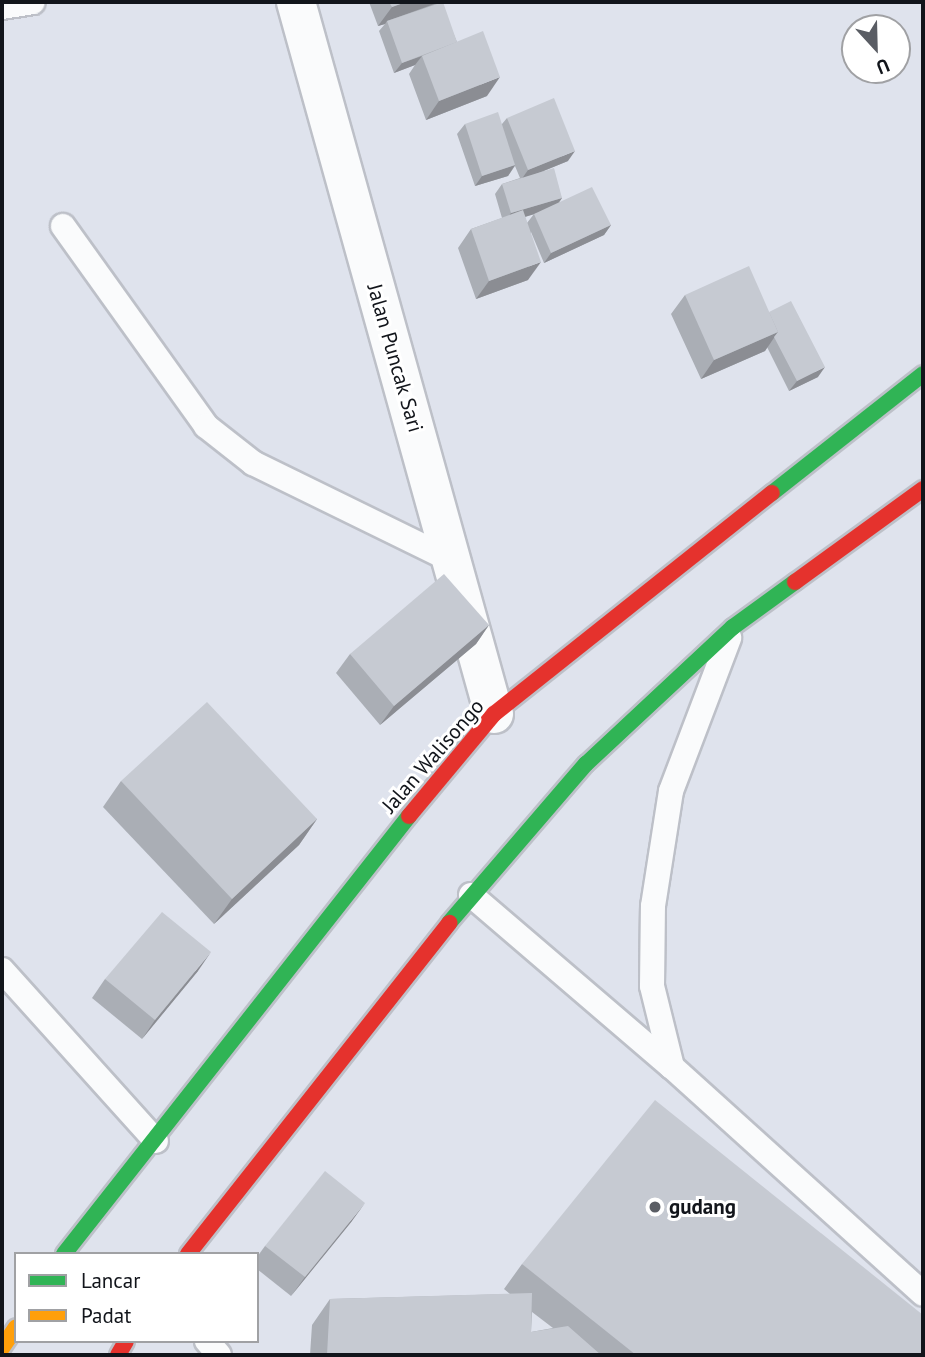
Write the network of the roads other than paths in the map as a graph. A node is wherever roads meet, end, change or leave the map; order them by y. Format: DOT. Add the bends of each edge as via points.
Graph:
graph roads {
  1 [pos="33,2"];
  2 [pos="296,2"];
  3 [pos="2,8"];
  4 [pos="62,226"];
  5 [pos="923,374"];
  6 [pos="923,489"];
  7 [pos="451,560"];
  8 [pos="733,627"];
  9 [pos="494,714"];
  10 [pos="471,895"];
  11 [pos="2,970"];
  12 [pos="672,1068"];
  13 [pos="156,1141"];
  14 [pos="65,1252"];
  15 [pos="190,1252"];
  16 [pos="923,1294"];
  17 [pos="14,1330"];
  18 [pos="2,1348"];
  1 -- 3 [label="lane"];
  2 -- 7 [label="street, Jalan Puncak Sari"];
  4 -- 7 [label="lane" via="206,426 253,463"];
  5 -- 9 [label="highway, Jalan Walisongo"];
  6 -- 8 [label="highway"];
  7 -- 9 [label="street, Jalan Puncak Sari"];
  8 -- 10 [label="highway" via="586,764"];
  8 -- 12 [label="lane" via="671,791 653,906 652,986"];
  9 -- 13 [label="highway, Jalan Walisongo" via="395,833"];
  10 -- 12 [label="lane"];
  10 -- 15 [label="highway"];
  11 -- 13 [label="lane"];
  12 -- 16 [label="lane"];
  13 -- 14 [label="highway, Jalan Walisongo"];
  17 -- 18 [label="highway"];
}
